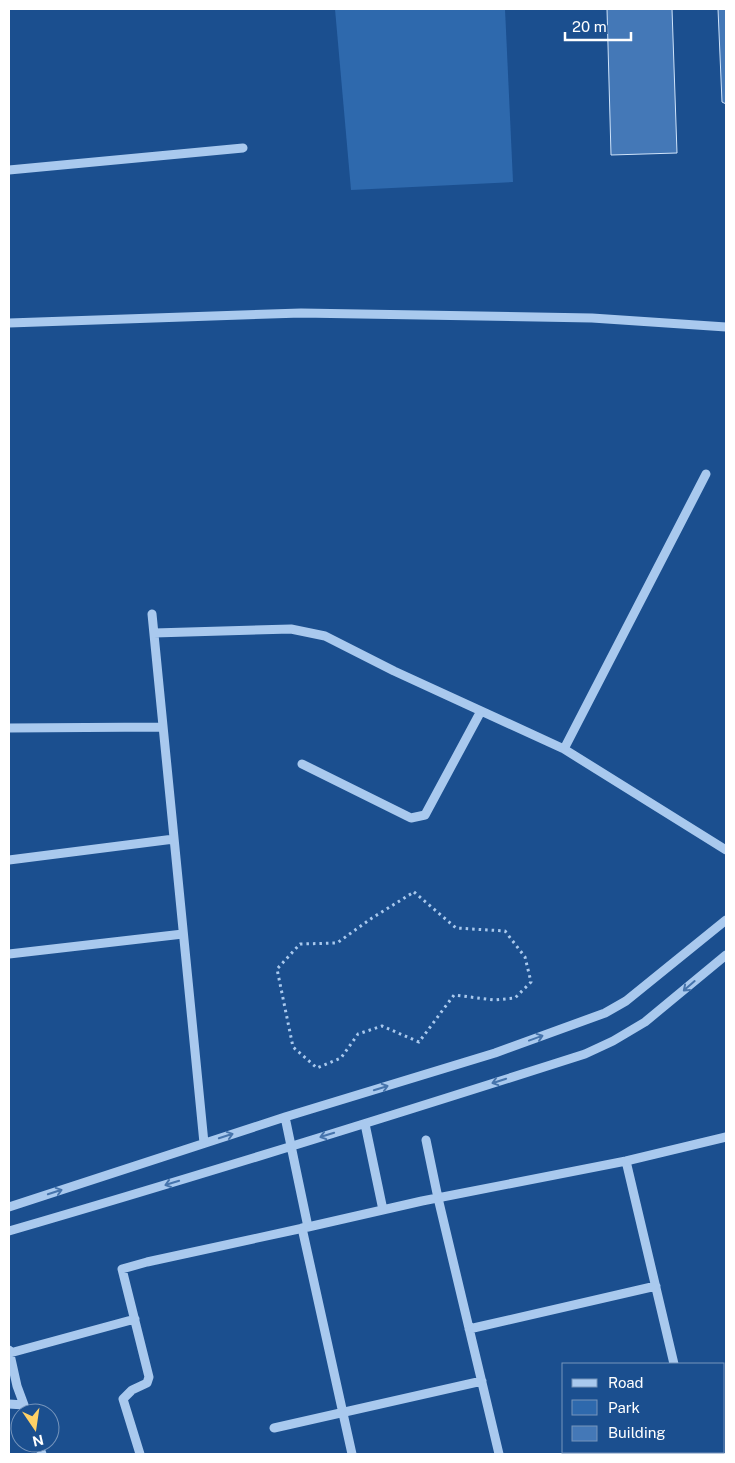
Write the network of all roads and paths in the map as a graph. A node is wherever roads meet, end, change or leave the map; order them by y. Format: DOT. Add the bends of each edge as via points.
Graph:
graph roads {
  1 [pos="243,148"];
  2 [pos="9,170"];
  3 [pos="9,323"];
  4 [pos="726,327"];
  5 [pos="706,474"];
  6 [pos="152,614"];
  7 [pos="154,633"];
  8 [pos="481,711"];
  9 [pos="163,727"];
  10 [pos="9,728"];
  11 [pos="564,749"];
  12 [pos="302,764"];
  13 [pos="174,839"];
  14 [pos="726,850"];
  15 [pos="9,860"];
  16 [pos="725,924"];
  17 [pos="183,934"];
  18 [pos="9,954"];
  19 [pos="726,955"];
  20 [pos="293,1047"];
  21 [pos="285,1117"];
  22 [pos="365,1124"];
  23 [pos="726,1137"];
  24 [pos="426,1140"];
  25 [pos="204,1143"];
  26 [pos="292,1146"];
  27 [pos="626,1160"];
  28 [pos="438,1198"];
  29 [pos="9,1206"];
  30 [pos="383,1210"];
  31 [pos="305,1227"];
  32 [pos="9,1231"];
  33 [pos="656,1286"];
  34 [pos="135,1319"];
  35 [pos="469,1329"];
  36 [pos="9,1352"];
  37 [pos="674,1363"];
  38 [pos="482,1381"];
  39 [pos="23,1403"];
  40 [pos="343,1412"];
  41 [pos="274,1428"];
  42 [pos="140,1454"];
  43 [pos="352,1454"];
  44 [pos="499,1454"];
  1 -- 2 [label="street"];
  3 -- 4 [label="street" via="301,313 592,318"];
  5 -- 11 [label="street"];
  6 -- 7 [label="street"];
  7 -- 8 [label="street" via="291,629 325,636"];
  7 -- 9 [label="street"];
  8 -- 11 [label="street"];
  8 -- 12 [label="street" via="425,815 411,818"];
  9 -- 10 [label="street"];
  9 -- 13 [label="street"];
  11 -- 14 [label="street"];
  13 -- 15 [label="street"];
  13 -- 17 [label="street"];
  21 -- 16 [label="street, one-way" via="495,1053 605,1013 626,1001"];
  17 -- 18 [label="street"];
  17 -- 25 [label="street"];
  19 -- 22 [label="street, one-way" via="645,1022 585,1054"];
  20 -- 20 [label="path" via="317,1068 341,1058 358,1034 382,1026 419,1042 454,995 494,1000 516,998 531,982 526,957 505,931 456,928 414,892 336,943 300,944 277,969"];
  25 -- 21 [label="street, one-way"];
  21 -- 26 [label="street"];
  22 -- 26 [label="street, one-way"];
  22 -- 30 [label="street"];
  23 -- 27 [label="street"];
  24 -- 28 [label="street"];
  29 -- 25 [label="street, one-way"];
  26 -- 31 [label="street"];
  26 -- 32 [label="street, one-way"];
  27 -- 28 [label="street"];
  27 -- 33 [label="street"];
  28 -- 30 [label="street"];
  28 -- 35 [label="street"];
  30 -- 31 [label="street"];
  31 -- 34 [label="street" via="122,1269"];
  31 -- 40 [label="street"];
  33 -- 35 [label="street"];
  33 -- 37 [label="street"];
  34 -- 36 [label="street"];
  34 -- 42 [label="street" via="149,1377 147,1383 123,1399"];
  35 -- 38 [label="street"];
  36 -- 39 [label="street"];
  38 -- 40 [label="street"];
  38 -- 44 [label="street"];
  40 -- 41 [label="street"];
  40 -- 43 [label="street"];
}
